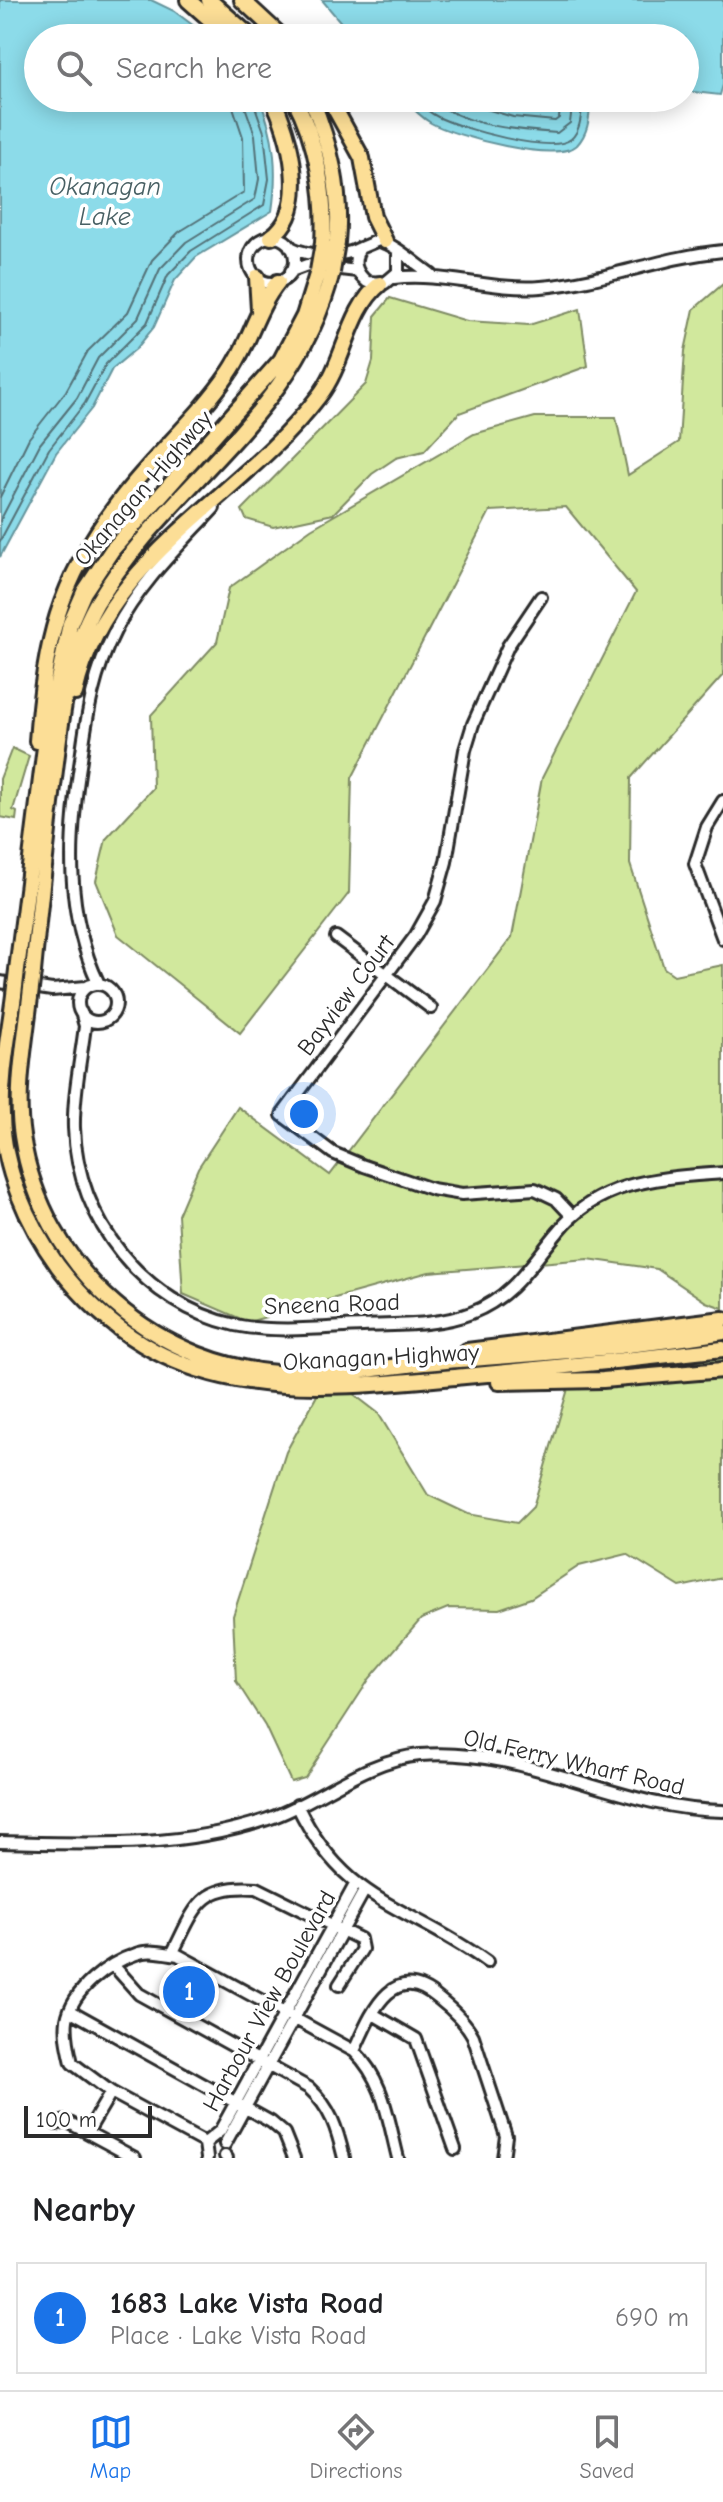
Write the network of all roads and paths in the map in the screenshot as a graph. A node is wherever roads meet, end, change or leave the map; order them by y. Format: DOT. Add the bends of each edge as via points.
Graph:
graph roads {
  1 [pos="188,0"];
  2 [pos="209,0"];
  3 [pos="235,0"];
  4 [pos="242,0"];
  5 [pos="215,24"];
  6 [pos="236,24"];
  7 [pos="259,24"];
  8 [pos="268,24"];
  9 [pos="278,112"];
  10 [pos="301,112"];
  11 [pos="315,112"];
  12 [pos="337,112"];
  13 [pos="271,237"];
  14 [pos="385,241"];
  15 [pos="330,243"];
  16 [pos="290,247"];
  17 [pos="360,248"];
  18 [pos="723,251"];
  19 [pos="398,253"];
  20 [pos="291,271"];
  21 [pos="357,271"];
  22 [pos="325,272"];
  23 [pos="432,275"];
  24 [pos="257,277"];
  25 [pos="387,281"];
  26 [pos="278,282"];
  27 [pos="258,314"];
  28 [pos="242,477"];
  29 [pos="541,597"];
  30 [pos="723,801"];
  31 [pos="31,845"];
  32 [pos="46,851"];
  33 [pos="336,937"];
  34 [pos="723,939"];
  35 [pos="25,971"];
  36 [pos="387,974"];
  37 [pos="0,982"];
  38 [pos="99,984"];
  39 [pos="86,987"];
  40 [pos="52,990"];
  41 [pos="80,1008"];
  42 [pos="431,1008"];
  43 [pos="100,1022"];
  44 [pos="81,1057"];
  45 [pos="723,1173"];
  46 [pos="572,1216"];
  47 [pos="723,1319"];
  48 [pos="723,1332"];
  49 [pos="723,1349"];
  50 [pos="364,1367"];
  51 [pos="723,1370"];
  52 [pos="367,1385"];
  53 [pos="297,1805"];
  54 [pos="723,1811"];
  55 [pos="0,1842"];
  56 [pos="360,1887"];
  57 [pos="337,1928"];
  58 [pos="172,1954"];
  59 [pos="487,1962"];
  60 [pos="114,1966"];
  61 [pos="339,1985"];
  62 [pos="71,2011"];
  63 [pos="373,2014"];
  64 [pos="289,2016"];
  65 [pos="354,2051"];
  66 [pos="263,2062"];
  67 [pos="111,2092"];
  68 [pos="240,2105"];
  69 [pos="56,2124"];
  70 [pos="88,2131"];
  71 [pos="210,2140"];
  72 [pos="225,2144"];
  73 [pos="455,2149"];
  74 [pos="225,2157"];
  75 [pos="135,2158"];
  76 [pos="207,2158"];
  77 [pos="294,2158"];
  78 [pos="344,2158"];
  79 [pos="398,2158"];
  80 [pos="503,2158"];
  1 -- 5 [label="highway"];
  2 -- 6 [label="highway"];
  3 -- 7 [label="highway"];
  4 -- 8 [label="highway"];
  9 -- 13 [label="highway" via="289,140 293,180 285,224"];
  10 -- 15 [label="highway, Okanagan Highway" via="318,166"];
  11 -- 15 [label="highway, Okanagan Highway" via="333,167 338,208"];
  12 -- 14 [label="highway" via="362,158 373,217"];
  13 -- 16 [label="street"];
  13 -- 24 [label="street" via="258,241 250,252"];
  14 -- 17 [label="street"];
  14 -- 19 [label="street"];
  15 -- 22 [label="highway, Okanagan Highway, bridge"];
  16 -- 17 [label="street" via="350,254"];
  16 -- 20 [label="street"];
  17 -- 21 [label="street"];
  18 -- 23 [label="street" via="539,287 473,284"];
  19 -- 23 [label="street"];
  19 -- 25 [label="street" via="400,266"];
  20 -- 21 [label="street" via="307,265"];
  20 -- 26 [label="street"];
  21 -- 25 [label="street" via="367,282"];
  22 -- 31 [label="highway, Okanagan Highway" via="281,360 112,550 84,592 63,641"];
  22 -- 32 [label="highway, Okanagan Highway" via="309,340 284,382 143,537 95,607 76,650 65,697"];
  23 -- 25 [label="street"];
  24 -- 26 [label="street"];
  24 -- 27 [label="highway"];
  25 -- 28 [label="highway" via="365,300 323,392"];
  26 -- 27 [label="highway"];
  27 -- 31 [label="highway" via="230,372 91,543 56,612 38,720"];
  28 -- 32 [label="highway" via="144,564 105,617 78,681"];
  28 -- 38 [label="street" via="135,599 106,651 90,697 70,836 83,949"];
  29 -- 36 [label="street, Bayview Court" via="508,646 473,724 435,901"];
  30 -- 34 [label="street" via="707,827 695,864"];
  31 -- 35 [label="highway, Okanagan Highway"];
  32 -- 35 [label="highway, Okanagan Highway"];
  33 -- 36 [label="street"];
  35 -- 50 [label="highway, Okanagan Highway, bridge" via="30,997 19,1114 28,1163 56,1236 98,1291 146,1328 210,1359 294,1374"];
  35 -- 52 [label="highway, Okanagan Highway, bridge" via="14,995 3,1083 4,1145 23,1206 78,1292 144,1346 191,1368 295,1388"];
  36 -- 42 [label="street"];
  36 -- 46 [label="street, Bayview Court" via="282,1115 333,1153 364,1166 462,1194 535,1189 556,1199"];
  37 -- 40 [label="street"];
  38 -- 39 [label="street"];
  38 -- 43 [label="street" via="116,999 112,1015"];
  39 -- 40 [label="street"];
  39 -- 41 [label="street"];
  40 -- 41 [label="street"];
  41 -- 43 [label="street"];
  41 -- 44 [label="street, Sneena Road" via="85,1026"];
  43 -- 44 [label="street, Sneena Road"];
  44 -- 46 [label="street, Sneena Road" via="74,1128 79,1166 100,1222 124,1259 165,1295 206,1317 238,1326 327,1328 470,1314 517,1285"];
  45 -- 46 [label="street, Sneena Road" via="633,1182"];
  47 -- 50 [label="highway"];
  48 -- 50 [label="highway, Okanagan Highway" via="539,1354"];
  49 -- 52 [label="highway, Okanagan Highway"];
  51 -- 52 [label="highway" via="603,1380"];
  53 -- 54 [label="street, Old Ferry Wharf Road" via="384,1763 449,1754 490,1759 662,1806"];
  53 -- 55 [label="street, Old Ferry Wharf Road" via="267,1820 166,1843"];
  53 -- 56 [label="street" via="314,1840"];
  56 -- 57 [label="street, Harbour View Boulevard"];
  56 -- 59 [label="street"];
  57 -- 58 [label="street" via="257,1888 221,1889 199,1901"];
  57 -- 61 [label="street" via="360,1939 362,1949"];
  57 -- 64 [label="street, Harbour View Boulevard"];
  58 -- 60 [label="street" via="135,1954"];
  58 -- 64 [label="street"];
  60 -- 62 [label="street" via="89,1982"];
  60 -- 66 [label="street" via="139,1994"];
  62 -- 67 [label="street" via="67,2020 72,2063"];
  62 -- 68 [label="street"];
  63 -- 65 [label="street"];
  63 -- 73 [label="street" via="416,2039"];
  63 -- 80 [label="street" via="382,1997 405,1983 427,1988 467,2024 506,2136"];
  64 -- 65 [label="street"];
  64 -- 66 [label="street, Harbour View Boulevard"];
  65 -- 79 [label="street" via="379,2083"];
  66 -- 68 [label="street, Harbour View Boulevard"];
  66 -- 78 [label="street" via="325,2102"];
  67 -- 70 [label="street"];
  67 -- 71 [label="street"];
  68 -- 71 [label="street, Harbour View Boulevard"];
  68 -- 72 [label="street, Harbour View Boulevard"];
  68 -- 77 [label="street" via="284,2133"];
  69 -- 70 [label="street" via="66,2121"];
  70 -- 75 [label="street"];
  71 -- 72 [label="street"];
  71 -- 76 [label="street" via="203,2151"];
  72 -- 74 [label="street"];
}
